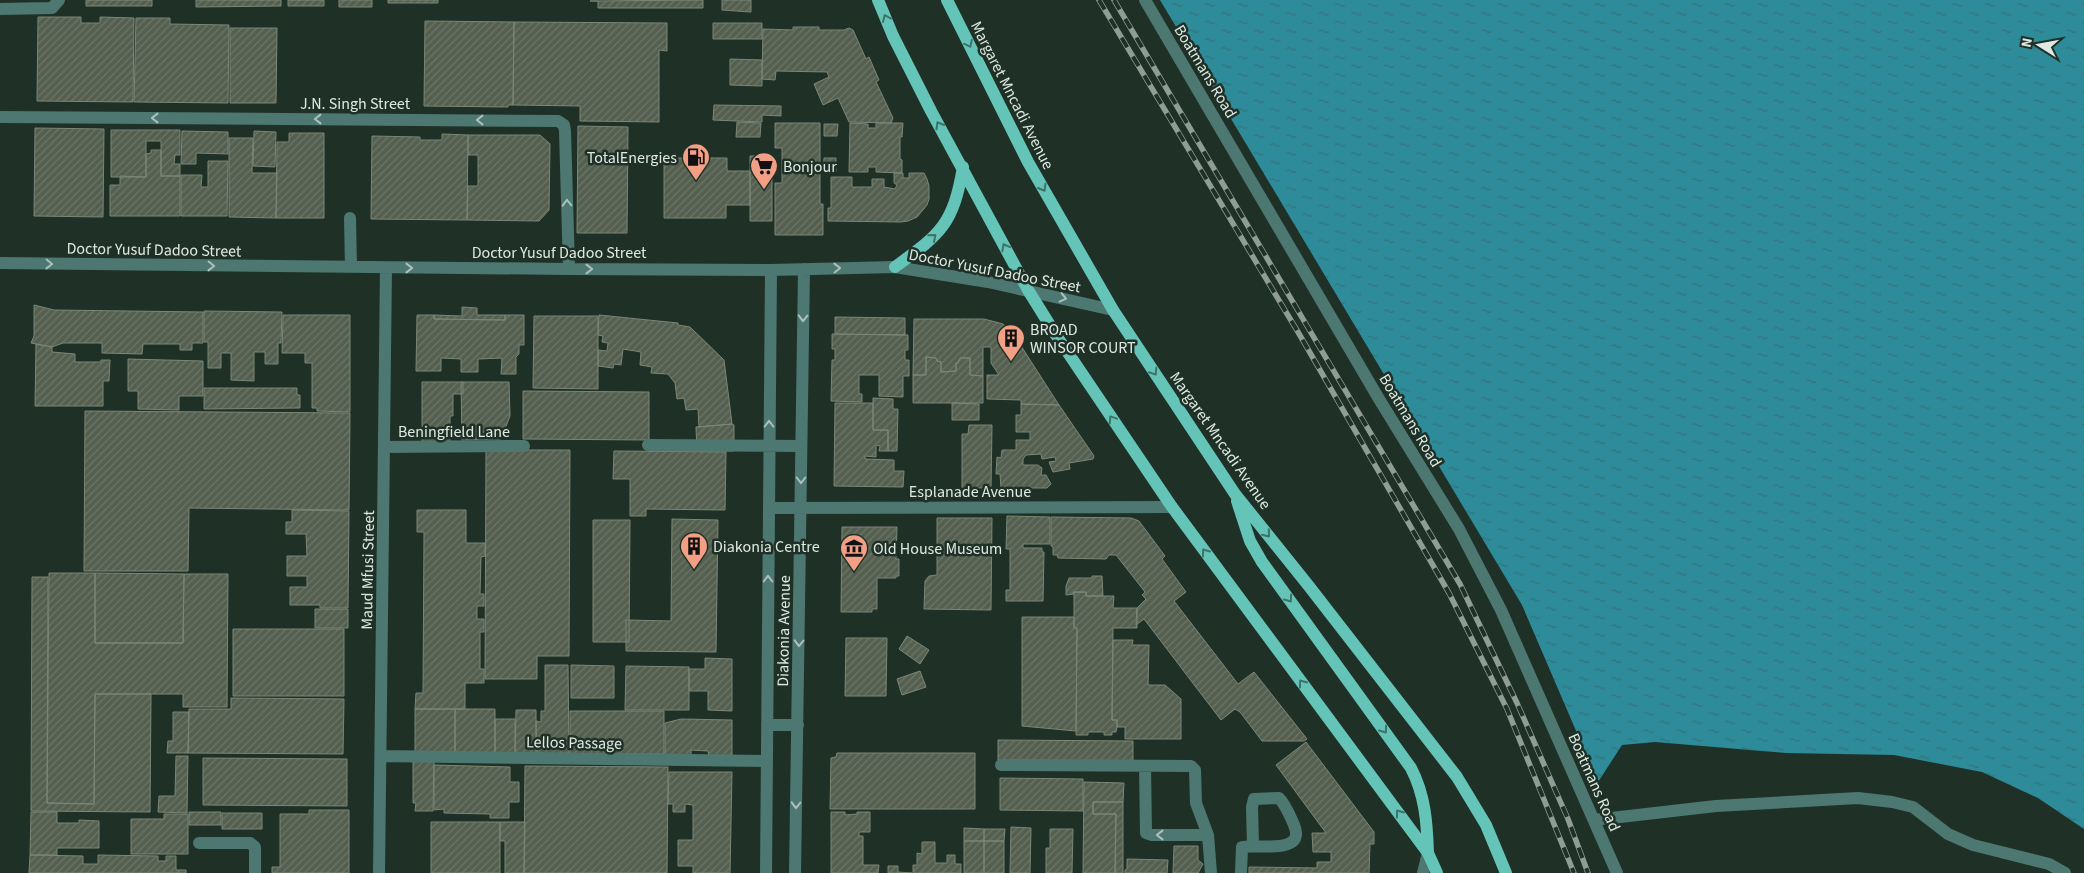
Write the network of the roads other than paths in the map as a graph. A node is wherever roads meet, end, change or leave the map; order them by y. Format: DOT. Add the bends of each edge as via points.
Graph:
graph roads {
  1 [pos="59,0"];
  2 [pos="878,0"];
  3 [pos="947,0"];
  4 [pos="1144,0"];
  5 [pos="0,9"];
  6 [pos="0,117"];
  7 [pos="963,167"];
  8 [pos="350,218"];
  9 [pos="0,263"];
  10 [pos="351,267"];
  11 [pos="895,267"];
  12 [pos="386,268"];
  13 [pos="569,269"];
  14 [pos="804,269"];
  15 [pos="771,270"];
  16 [pos="1028,290"];
  17 [pos="1113,310"];
  18 [pos="648,445"];
  19 [pos="524,446"];
  20 [pos="769,446"];
  21 [pos="801,446"];
  22 [pos="384,447"];
  23 [pos="1235,494"];
  24 [pos="1172,507"];
  25 [pos="769,508"];
  26 [pos="801,508"];
  27 [pos="767,725"];
  28 [pos="798,725"];
  29 [pos="381,756"];
  30 [pos="767,761"];
  31 [pos="1001,765"];
  32 [pos="1145,766"];
  33 [pos="1594,820"];
  34 [pos="1208,835"];
  35 [pos="199,842"];
  36 [pos="1253,846"];
  37 [pos="1428,853"];
  38 [pos="255,873"];
  39 [pos="379,873"];
  40 [pos="766,873"];
  41 [pos="796,873"];
  42 [pos="1212,873"];
  43 [pos="1242,873"];
  44 [pos="1423,873"];
  45 [pos="1436,873"];
  46 [pos="1506,873"];
  47 [pos="1617,873"];
  48 [pos="2065,873"];
  1 -- 5 [label="street" via="52,8"];
  7 -- 2 [label="main road, one-way" via="910,70"];
  3 -- 17 [label="main road, Margaret Mncadi Avenue, one-way" via="1028,162"];
  4 -- 33 [label="street, Boatmans Road" via="1459,529 1501,610"];
  13 -- 6 [label="street, J.N. Singh Street, one-way" via="565,131 564,125 558,121"];
  11 -- 7 [label="main road, one-way" via="940,232 949,219 959,192"];
  16 -- 7 [label="main road, one-way"];
  8 -- 10 [label="street"];
  9 -- 10 [label="street, Doctor Yusuf Dadoo Street, one-way"];
  10 -- 12 [label="street, Doctor Yusuf Dadoo Street"];
  14 -- 11 [label="street, Doctor Yusuf Dadoo Street, one-way"];
  11 -- 16 [label="street, Doctor Yusuf Dadoo Street"];
  12 -- 13 [label="street, Doctor Yusuf Dadoo Street, one-way"];
  12 -- 22 [label="street, Maud Mfusi Street"];
  13 -- 15 [label="street, Doctor Yusuf Dadoo Street, one-way"];
  14 -- 15 [label="street, Doctor Yusuf Dadoo Street"];
  14 -- 21 [label="street, Diakonia Avenue, one-way"];
  20 -- 15 [label="street, Diakonia Avenue, one-way"];
  16 -- 17 [label="street, Doctor Yusuf Dadoo Street, one-way"];
  24 -- 16 [label="main road, one-way" via="1091,390"];
  17 -- 23 [label="main road, Margaret Mncadi Avenue, one-way"];
  18 -- 20 [label="street"];
  19 -- 22 [label="street, Beningfield Lane"];
  20 -- 21 [label="street"];
  20 -- 25 [label="street, Diakonia Avenue"];
  21 -- 26 [label="street, Diakonia Avenue, one-way"];
  22 -- 29 [label="street, Maud Mfusi Street"];
  23 -- 37 [label="main road, one-way" via="1250,541 1262,562 1418,780 1428,827"];
  23 -- 46 [label="main road, Margaret Mncadi Avenue, one-way" via="1457,777 1486,825"];
  24 -- 26 [label="street, Esplanade Avenue"];
  37 -- 24 [label="main road, one-way"];
  25 -- 26 [label="street, Esplanade Avenue"];
  27 -- 25 [label="street, Diakonia Avenue, one-way"];
  26 -- 28 [label="street, Diakonia Avenue, one-way"];
  27 -- 28 [label="street"];
  27 -- 30 [label="street, Diakonia Avenue"];
  28 -- 41 [label="street, Diakonia Avenue, one-way"];
  29 -- 30 [label="street, Lellos Passage"];
  29 -- 39 [label="street, Maud Mfusi Street"];
  30 -- 40 [label="street, Diakonia Avenue"];
  31 -- 32 [label="street"];
  32 -- 34 [label="street" via="1194,768 1196,803"];
  34 -- 32 [label="street, one-way" via="1146,833"];
  33 -- 47 [label="street, Boatmans Road"];
  33 -- 48 [label="street" via="1716,806 1858,798 1913,807 1948,834 1973,845 2049,864"];
  34 -- 42 [label="street"];
  35 -- 38 [label="street" via="250,843 254,847"];
  36 -- 36 [label="street" via="1254,799 1279,798 1296,829 1294,840 1287,846"];
  36 -- 43 [label="street" via="1242,847"];
  37 -- 44 [label="street"];
  37 -- 45 [label="main road"];
}
